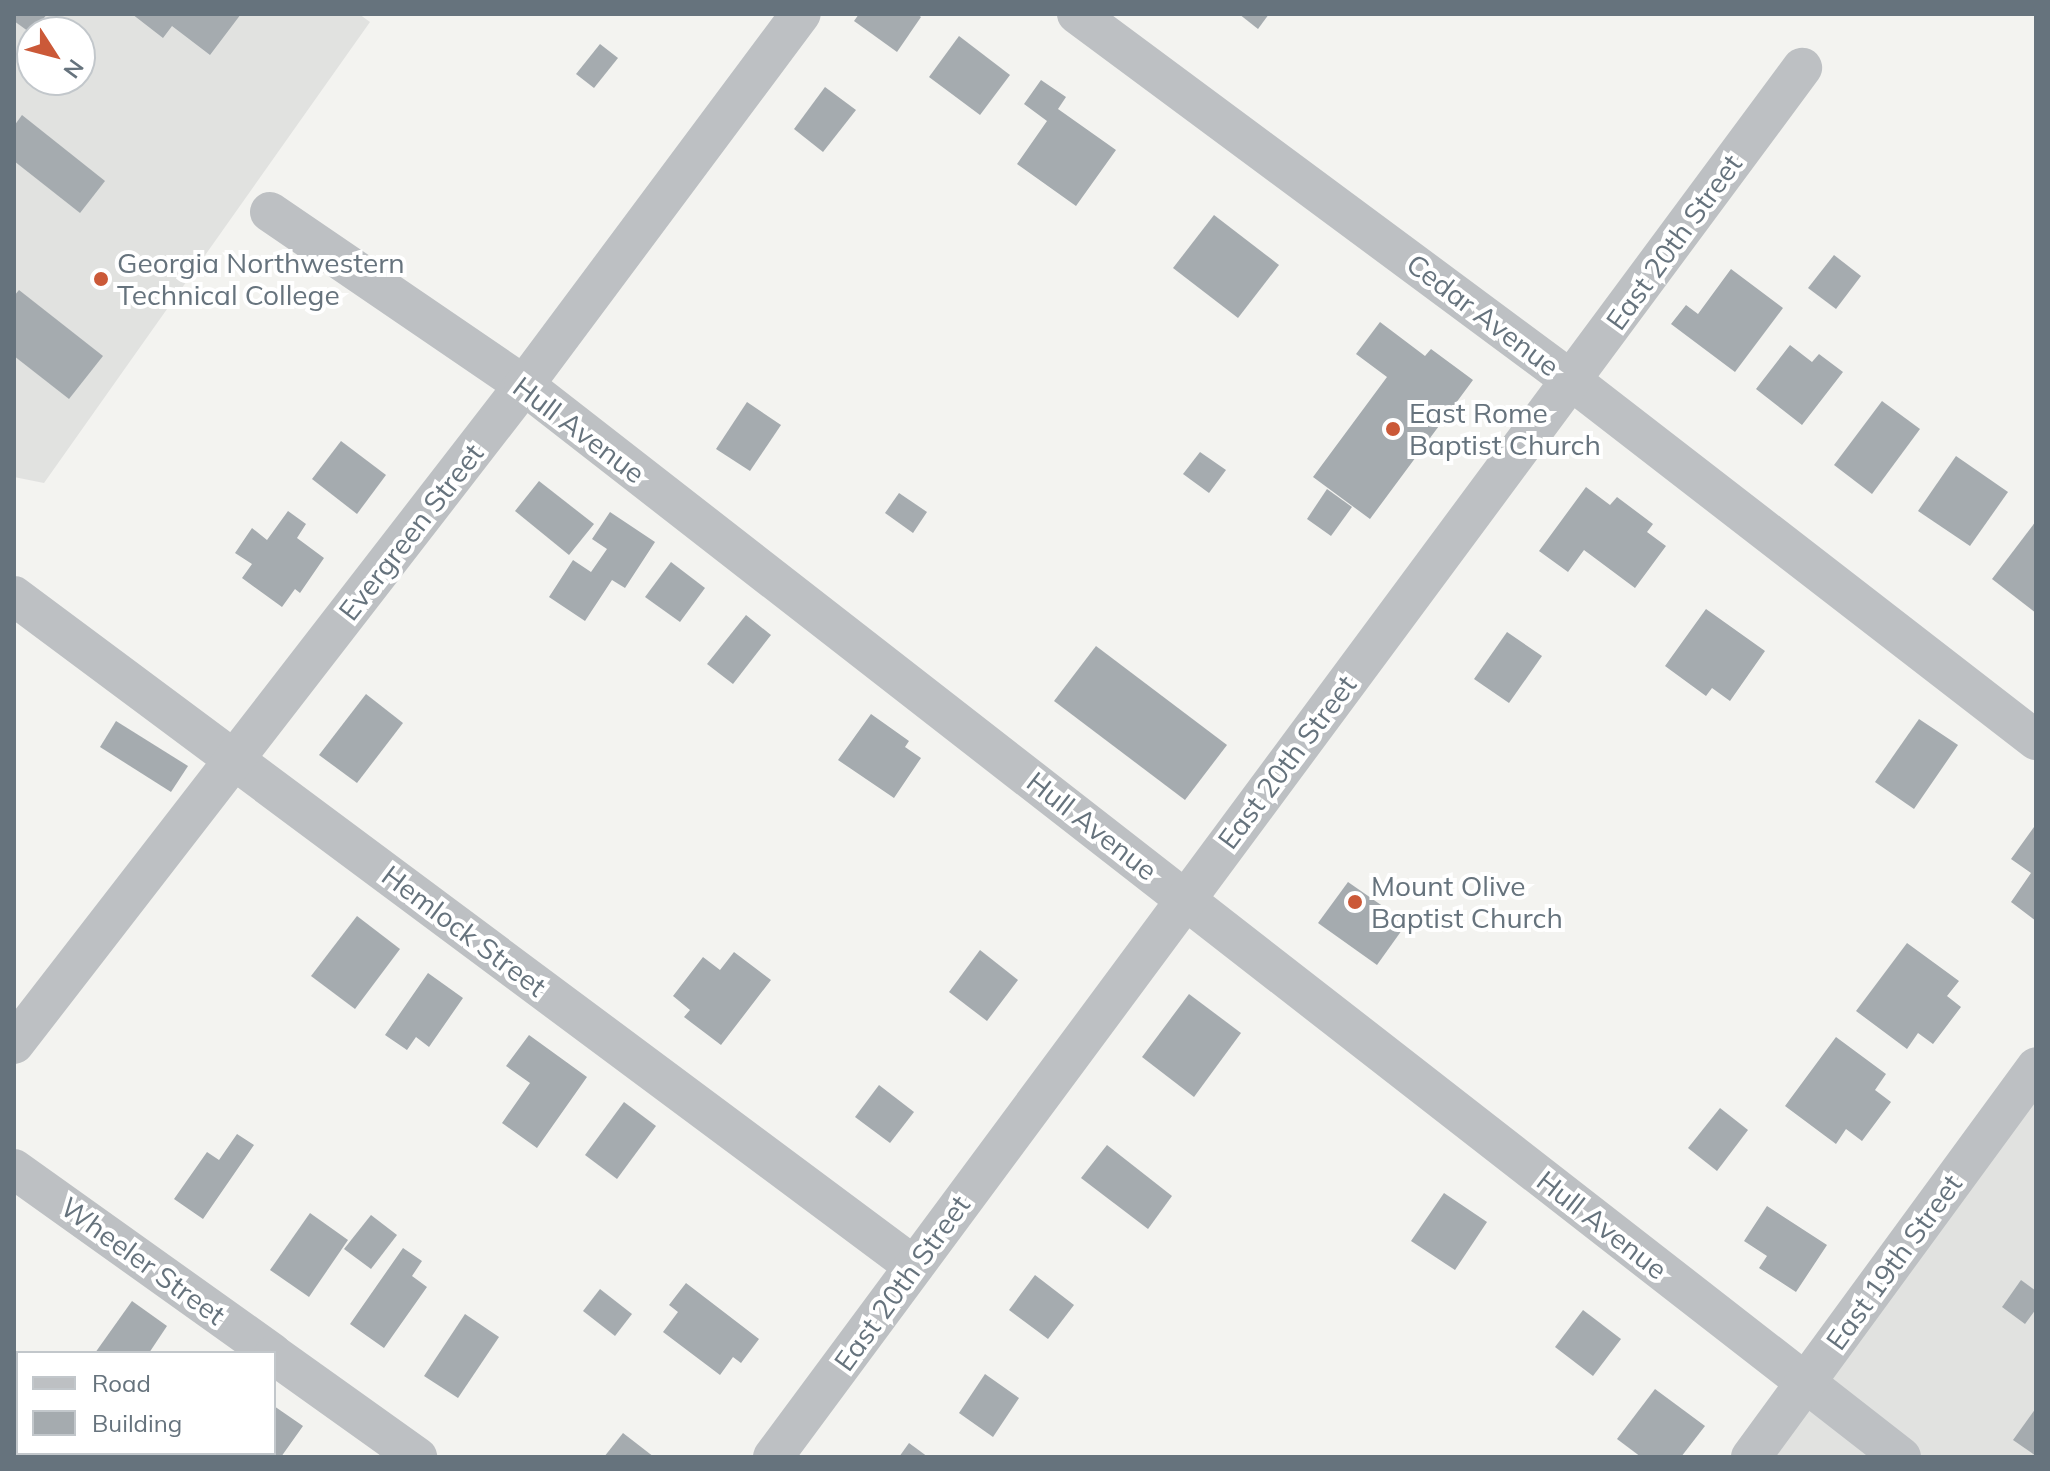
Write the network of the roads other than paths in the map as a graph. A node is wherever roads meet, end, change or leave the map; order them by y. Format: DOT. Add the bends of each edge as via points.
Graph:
graph roads {
  1 [pos="801,14"];
  2 [pos="1077,14"];
  3 [pos="1802,68"];
  4 [pos="270,212"];
  5 [pos="1572,381"];
  6 [pos="524,385"];
  7 [pos="14,596"];
  8 [pos="2036,740"];
  9 [pos="235,760"];
  10 [pos="1184,898"];
  11 [pos="14,1044"];
  12 [pos="2036,1067"];
  13 [pos="14,1169"];
  14 [pos="914,1266"];
  15 [pos="269,1351"];
  16 [pos="276,1356"];
  17 [pos="1805,1384"];
  18 [pos="417,1457"];
  19 [pos="773,1457"];
  20 [pos="1751,1457"];
  21 [pos="1901,1457"];
  1 -- 6 [label="street, Evergreen Street"];
  2 -- 5 [label="street, Cedar Avenue"];
  3 -- 5 [label="street, East 20th Street"];
  4 -- 6 [label="street, Hull Avenue"];
  5 -- 8 [label="street, Cedar Avenue"];
  5 -- 10 [label="street, East 20th Street"];
  6 -- 9 [label="street, Evergreen Street"];
  6 -- 10 [label="street, Hull Avenue"];
  7 -- 9 [label="street, Hemlock Street"];
  9 -- 11 [label="street, Evergreen Street"];
  9 -- 14 [label="street, Hemlock Street"];
  10 -- 14 [label="street, East 20th Street"];
  10 -- 17 [label="street, Hull Avenue"];
  12 -- 17 [label="street, East 19th Street"];
  13 -- 15 [label="street, Wheeler Street"];
  14 -- 19 [label="street, East 20th Street"];
  16 -- 18 [label="street, Wheeler Street"];
  17 -- 20 [label="street, East 19th Street"];
  17 -- 21 [label="street, Hull Avenue"];
}
